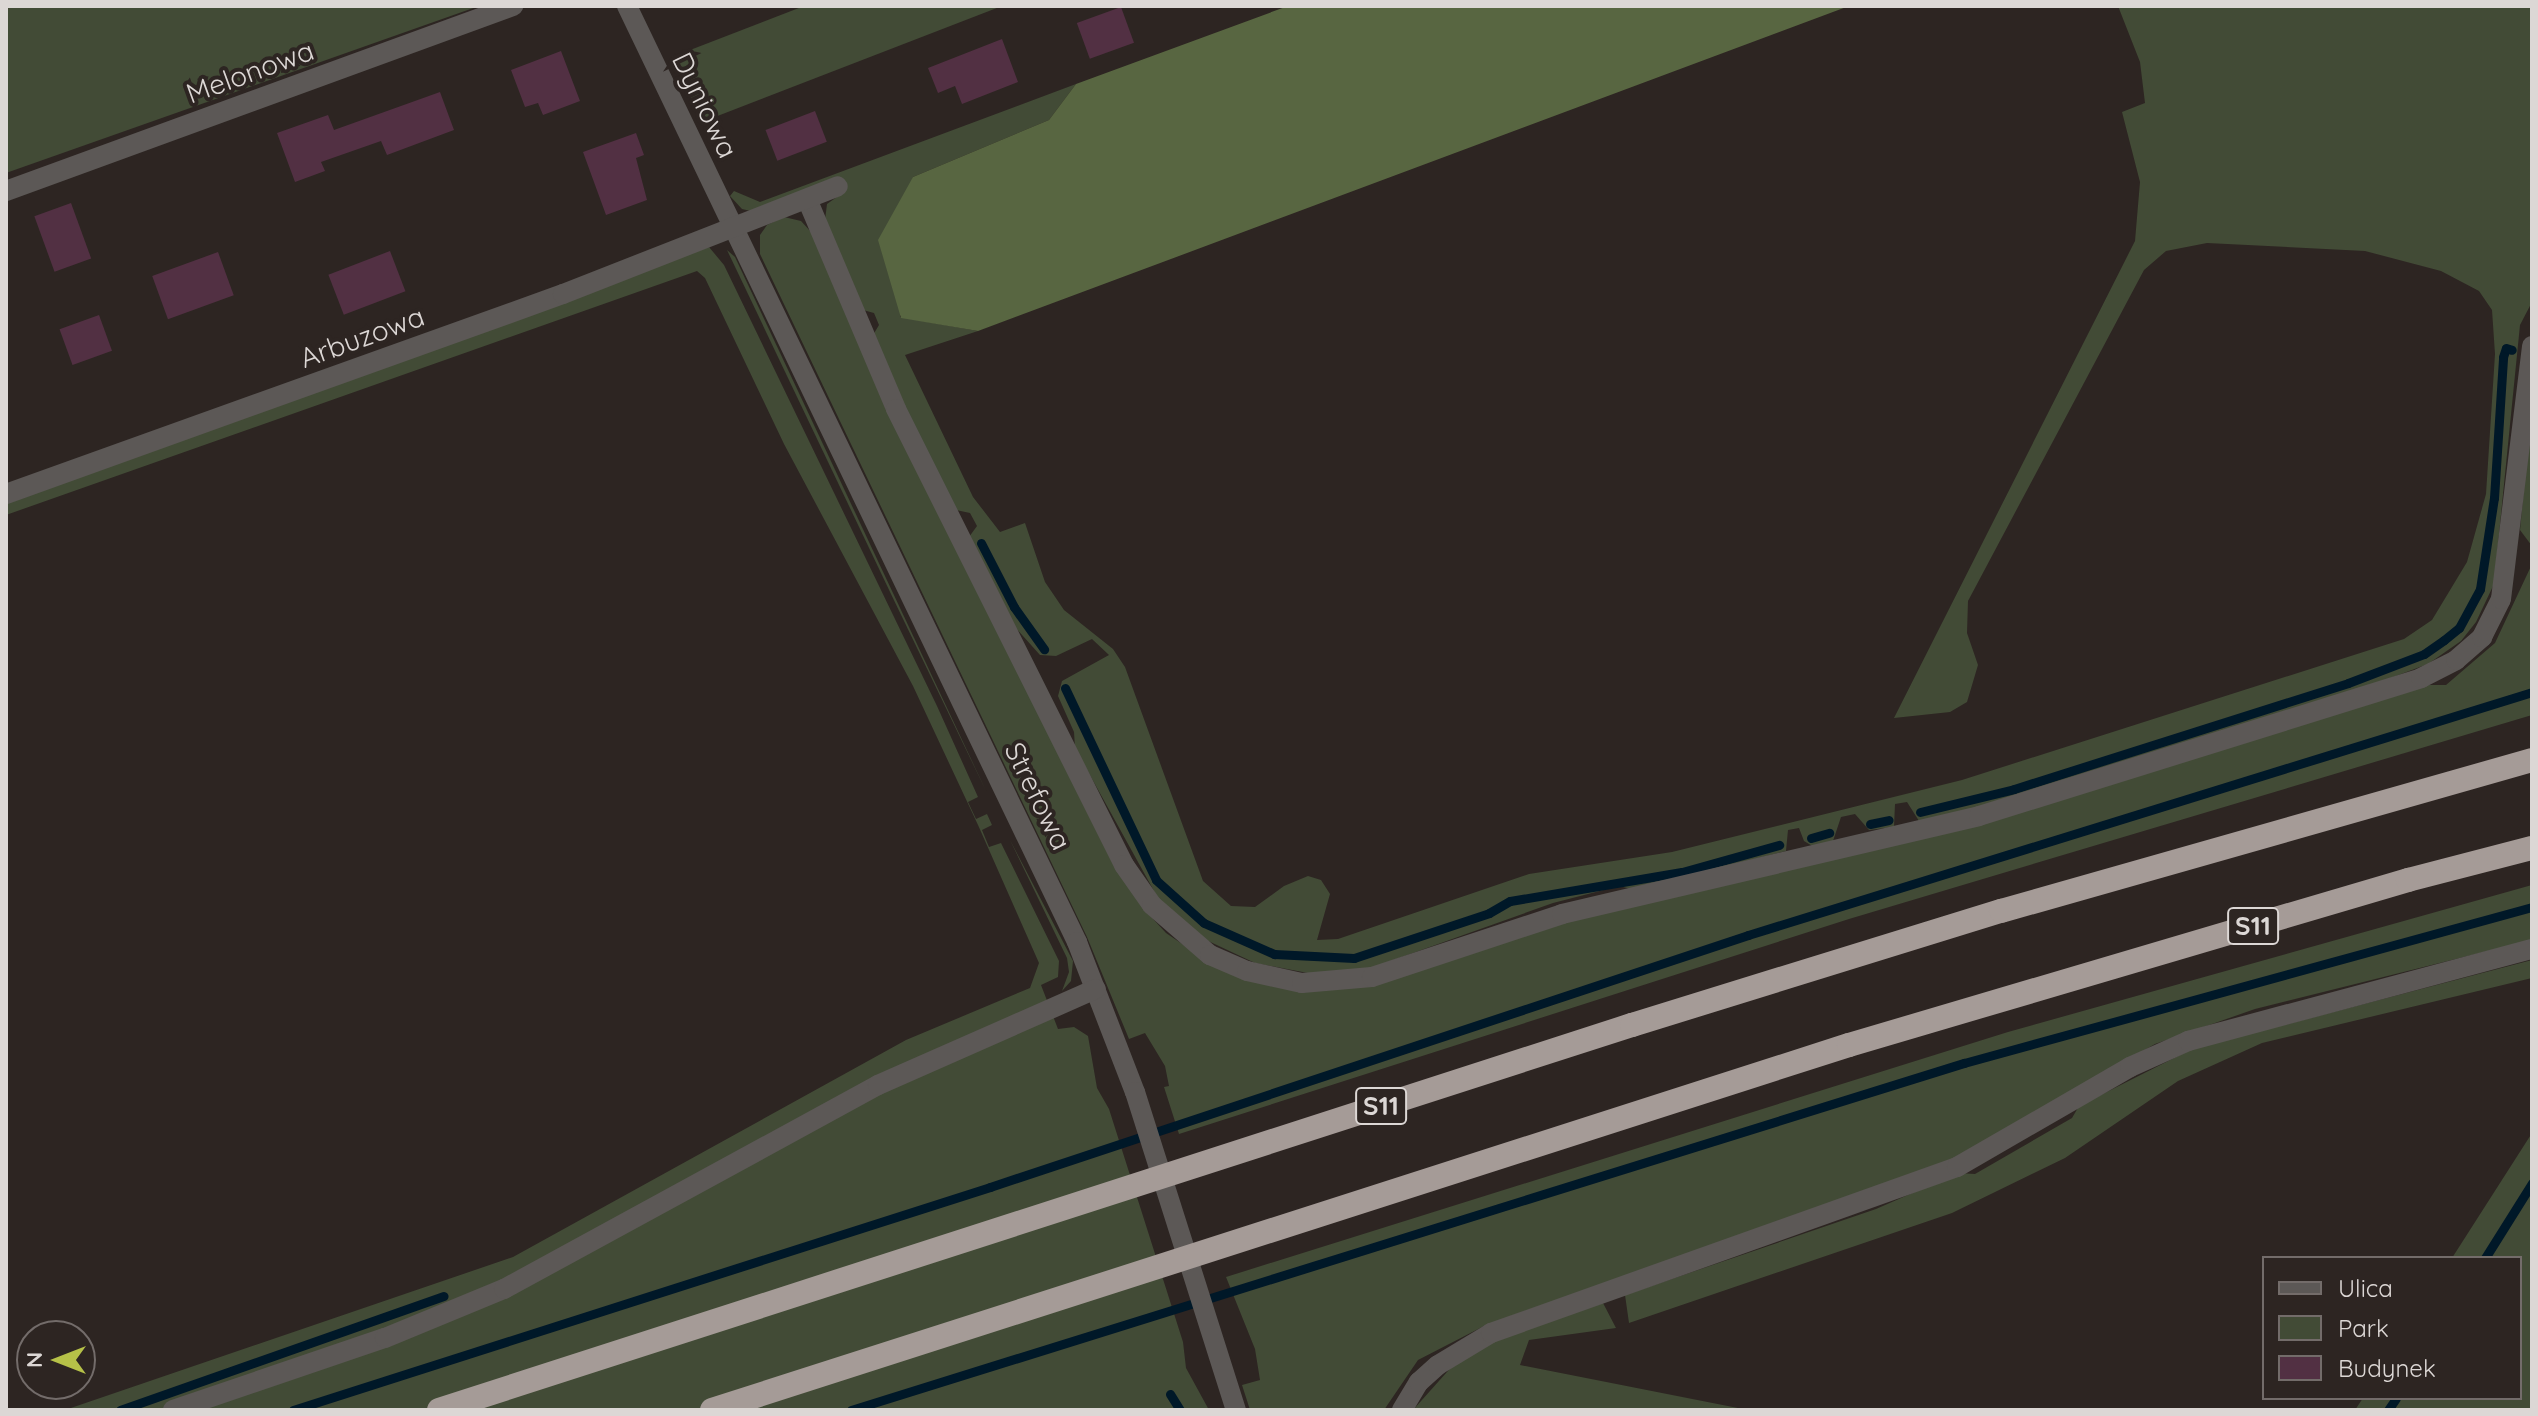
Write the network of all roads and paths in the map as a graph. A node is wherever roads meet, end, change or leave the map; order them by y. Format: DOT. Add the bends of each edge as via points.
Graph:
graph roads {
  1 [pos="513,6"];
  2 [pos="627,6"];
  3 [pos="838,186"];
  4 [pos="6,191"];
  5 [pos="807,199"];
  6 [pos="735,229"];
  7 [pos="2532,346"];
  8 [pos="6,494"];
  9 [pos="2532,760"];
  10 [pos="2532,848"];
  11 [pos="2532,949"];
  12 [pos="1096,989"];
  13 [pos="173,1410"];
  14 [pos="439,1410"];
  15 [pos="712,1410"];
  16 [pos="1236,1410"];
  17 [pos="1402,1410"];
  1 -- 4 [label="street, Melonowa"];
  2 -- 6 [label="street, Dyniowa"];
  3 -- 5 [label="street, Arbuzowa"];
  5 -- 6 [label="street, Arbuzowa"];
  5 -- 7 [label="street" via="896,409 1124,865 1152,905 1210,955 1247,971 1302,983 1372,977 1562,914 1979,816 2421,678 2456,660 2482,637 2501,599"];
  6 -- 8 [label="street, Arbuzowa"];
  6 -- 12 [label="street, Strefowa"];
  9 -- 14 [label="highway, S11" via="2001,911 1721,997"];
  10 -- 15 [label="highway, S11" via="1863,1041"];
  11 -- 17 [label="street" via="2188,1041 2130,1067 1957,1167 1491,1333 1438,1365 1419,1382"];
  12 -- 13 [label="street" via="878,1085 504,1289 385,1338"];
  12 -- 16 [label="street, Strefowa" via="1135,1092"];
}
